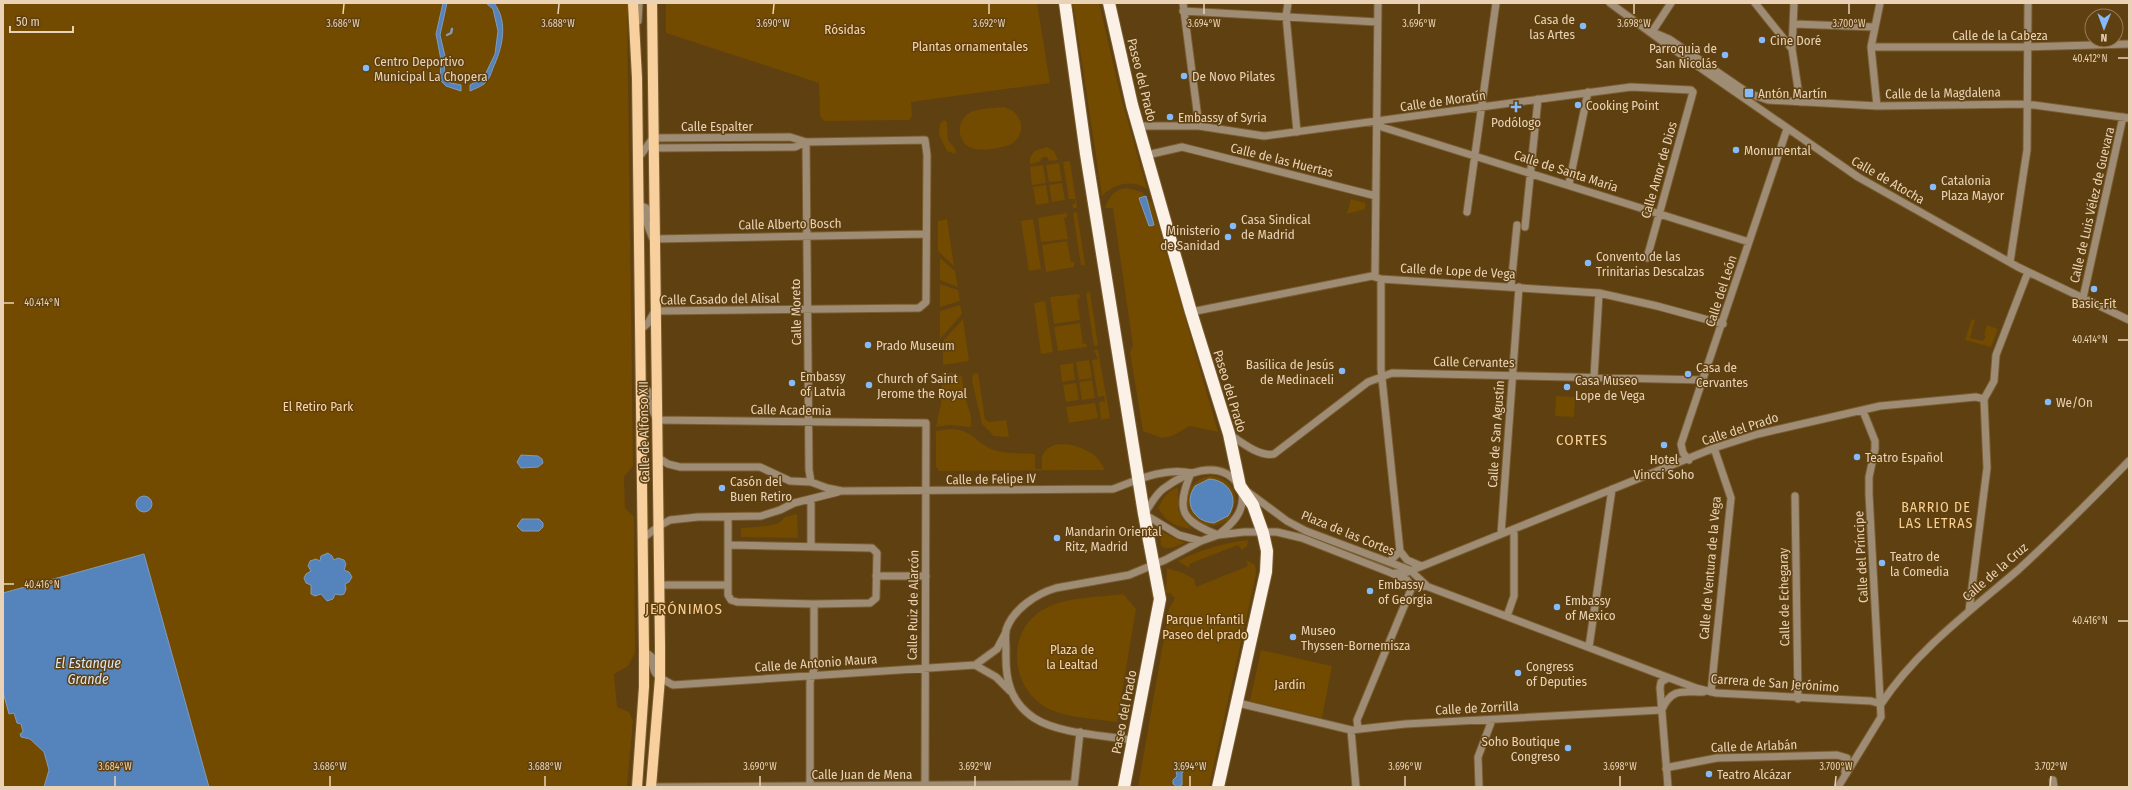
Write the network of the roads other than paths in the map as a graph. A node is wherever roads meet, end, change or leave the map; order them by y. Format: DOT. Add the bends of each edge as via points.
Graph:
graph roads {
  1 [pos="633,3"];
  2 [pos="639,3"];
  3 [pos="648,3"];
  4 [pos="652,3"];
  5 [pos="1065,3"];
  6 [pos="1109,3"];
  7 [pos="1183,3"];
  8 [pos="1288,3"];
  9 [pos="1378,3"];
  10 [pos="1496,3"];
  11 [pos="1610,3"];
  12 [pos="1671,3"];
  13 [pos="1755,3"];
  14 [pos="1794,3"];
  15 [pos="1880,3"];
  16 [pos="2028,3"];
  17 [pos="1183,11"];
  18 [pos="1286,16"];
  19 [pos="1378,22"];
  20 [pos="1794,24"];
  21 [pos="1874,27"];
  22 [pos="1652,32"];
  23 [pos="2129,44"];
  24 [pos="1871,47"];
  25 [pos="2027,47"];
  26 [pos="1792,49"];
  27 [pos="652,76"];
  28 [pos="637,78"];
  29 [pos="1691,90"];
  30 [pos="1588,92"];
  31 [pos="1757,98"];
  32 [pos="1538,99"];
  33 [pos="1800,102"];
  34 [pos="2026,104"];
  35 [pos="1877,106"];
  36 [pos="1482,107"];
  37 [pos="2126,117"];
  38 [pos="1377,122"];
  39 [pos="1139,126"];
  40 [pos="1199,126"];
  41 [pos="1787,129"];
  42 [pos="1297,132"];
  43 [pos="806,142"];
  44 [pos="653,143"];
  45 [pos="1475,154"];
  46 [pos="1147,155"];
  47 [pos="637,160"];
  48 [pos="1531,172"];
  49 [pos="1569,184"];
  50 [pos="1376,196"];
  51 [pos="638,205"];
  52 [pos="1466,212"];
  53 [pos="1660,213"];
  54 [pos="1516,225"];
  55 [pos="1525,227"];
  56 [pos="926,234"];
  57 [pos="807,235"];
  58 [pos="653,239"];
  59 [pos="1749,242"];
  60 [pos="1647,258"];
  61 [pos="2010,262"];
  62 [pos="2028,272"];
  63 [pos="1378,278"];
  64 [pos="1511,286"];
  65 [pos="1519,287"];
  66 [pos="1599,293"];
  67 [pos="2083,298"];
  68 [pos="808,310"];
  69 [pos="655,311"];
  70 [pos="1191,312"];
  71 [pos="2129,320"];
  72 [pos="1723,324"];
  73 [pos="640,330"];
  74 [pos="1513,375"];
  75 [pos="1381,376"];
  76 [pos="1594,377"];
  77 [pos="1704,380"];
  78 [pos="640,385"];
  79 [pos="1984,399"];
  80 [pos="1863,411"];
  81 [pos="657,420"];
  82 [pos="809,422"];
  83 [pos="926,423"];
  84 [pos="1229,434"];
  85 [pos="1714,448"];
  86 [pos="657,457"];
  87 [pos="1689,460"];
  88 [pos="2129,461"];
  89 [pos="1191,473"];
  90 [pos="1139,479"];
  91 [pos="811,482"];
  92 [pos="1240,486"];
  93 [pos="1612,489"];
  94 [pos="842,491"];
  95 [pos="925,491"];
  96 [pos="1795,496"];
  97 [pos="811,499"];
  98 [pos="1144,514"];
  99 [pos="728,517"];
  100 [pos="658,526"];
  101 [pos="1514,530"];
  102 [pos="1262,533"];
  103 [pos="1501,534"];
  104 [pos="1218,535"];
  105 [pos="642,539"];
  106 [pos="1201,541"];
  107 [pos="728,545"];
  108 [pos="811,546"];
  109 [pos="1400,551"];
  110 [pos="1389,562"];
  111 [pos="1153,564"];
  112 [pos="1421,566"];
  113 [pos="1410,570"];
  114 [pos="1389,572"];
  115 [pos="876,576"];
  116 [pos="926,576"];
  117 [pos="660,585"];
  118 [pos="728,585"];
  119 [pos="1426,586"];
  120 [pos="1412,587"];
  121 [pos="814,604"];
  122 [pos="1969,611"];
  123 [pos="1507,616"];
  124 [pos="1006,631"];
  125 [pos="1589,647"];
  126 [pos="644,651"];
  127 [pos="975,665"];
  128 [pos="924,668"];
  129 [pos="812,676"];
  130 [pos="660,678"];
  131 [pos="1668,678"];
  132 [pos="1010,691"];
  133 [pos="1711,692"];
  134 [pos="1798,698"];
  135 [pos="1238,703"];
  136 [pos="1881,704"];
  137 [pos="1661,710"];
  138 [pos="1492,720"];
  139 [pos="1354,729"];
  140 [pos="1080,732"];
  141 [pos="1132,740"];
  142 [pos="1666,769"];
  143 [pos="1844,775"];
  144 [pos="810,786"];
  145 [pos="925,786"];
  146 [pos="1074,786"];
  147 [pos="637,787"];
  148 [pos="651,787"];
  149 [pos="1124,787"];
  150 [pos="1218,787"];
  151 [pos="1356,787"];
  152 [pos="1479,787"];
  153 [pos="1668,787"];
  154 [pos="1838,787"];
  1 -- 28 [label="main road, Calle de Alfonso XII"];
  2 -- 28 [label="street, Calle de Alfonso XII"];
  3 -- 27 [label="street, Calle de Alfonso XII"];
  4 -- 27 [label="main road, Calle de Alfonso XII"];
  5 -- 90 [label="highway, Paseo del Prado" via="1086,154"];
  6 -- 39 [label="highway, Paseo del Prado"];
  7 -- 17 [label="street"];
  8 -- 18 [label="street"];
  9 -- 19 [label="street"];
  10 -- 36 [label="street"];
  11 -- 22 [label="street, Calle de Atocha"];
  12 -- 22 [label="street"];
  13 -- 26 [label="street"];
  14 -- 20 [label="street"];
  15 -- 21 [label="street"];
  16 -- 25 [label="street"];
  17 -- 18 [label="street"];
  17 -- 40 [label="street"];
  18 -- 19 [label="street"];
  18 -- 42 [label="street"];
  19 -- 38 [label="street"];
  20 -- 21 [label="street"];
  20 -- 26 [label="street"];
  21 -- 24 [label="street"];
  22 -- 31 [label="street, Calle de Atocha" via="1669,39"];
  22 -- 41 [label="street, Calle de Atocha"];
  23 -- 25 [label="street, Calle de la Cabeza"];
  24 -- 25 [label="street, Calle de la Cabeza"];
  24 -- 35 [label="street"];
  25 -- 34 [label="street"];
  26 -- 33 [label="street"];
  27 -- 44 [label="main road, Calle de Alfonso XII"];
  28 -- 47 [label="main road, Calle de Alfonso XII"];
  29 -- 30 [label="street, Calle de Moratín" via="1631,87"];
  29 -- 53 [label="street, Calle Amor de Dios" via="1693,92"];
  30 -- 32 [label="street, Calle de Moratín"];
  30 -- 49 [label="street"];
  31 -- 33 [label="street, Calle de la Magdalena"];
  32 -- 36 [label="street, Calle de Moratín"];
  32 -- 48 [label="street"];
  33 -- 35 [label="street, Calle de la Magdalena"];
  34 -- 35 [label="street, Calle de la Magdalena"];
  34 -- 37 [label="street, Calle de la Magdalena"];
  34 -- 61 [label="street" via="2027,150"];
  36 -- 38 [label="street, Calle de Moratín"];
  36 -- 45 [label="street"];
  37 -- 67 [label="street, Calle de Luis Vélez de Guevara"];
  38 -- 42 [label="street, Calle de Moratín"];
  38 -- 45 [label="street, Calle de Santa María" via="1382,126"];
  38 -- 50 [label="street"];
  39 -- 40 [label="street, Calle de Moratín"];
  39 -- 46 [label="highway, Paseo del Prado"];
  40 -- 42 [label="street, Calle de Moratín" via="1264,136"];
  41 -- 59 [label="street, Calle del León"];
  41 -- 61 [label="street, Calle de Atocha" via="1858,177"];
  43 -- 44 [label="street, Calle Espalter" via="795,146"];
  43 -- 44 [label="street, Calle Espalter" via="790,137"];
  43 -- 56 [label="street, Calle Espalter" via="925,140"];
  43 -- 57 [label="street, Calle Moreto"];
  44 -- 47 [label="street"];
  44 -- 58 [label="main road, Calle de Alfonso XII"];
  45 -- 48 [label="street, Calle de Santa María"];
  45 -- 52 [label="street"];
  46 -- 50 [label="street, Calle de las Huertas" via="1182,147"];
  46 -- 70 [label="highway, Paseo del Prado"];
  47 -- 51 [label="main road, Calle de Alfonso XII"];
  48 -- 49 [label="street, Calle de Santa María"];
  48 -- 55 [label="street"];
  49 -- 53 [label="street, Calle de Santa María"];
  50 -- 63 [label="street"];
  51 -- 58 [label="street" via="646,208 646,221"];
  51 -- 73 [label="main road, Calle de Alfonso XII"];
  53 -- 59 [label="street, Calle de Santa María"];
  53 -- 60 [label="street, Calle Amor de Dios"];
  54 -- 64 [label="street"];
  56 -- 57 [label="street, Calle Alberto Bosch"];
  56 -- 68 [label="street, Calle Casado del Alisal" via="926,302 919,308"];
  57 -- 58 [label="street, Calle Alberto Bosch"];
  57 -- 68 [label="street, Calle Moreto"];
  58 -- 69 [label="main road, Calle de Alfonso XII"];
  59 -- 72 [label="street, Calle del León"];
  61 -- 62 [label="street, Calle de Atocha"];
  62 -- 67 [label="street, Calle de Atocha"];
  62 -- 79 [label="street" via="1996,356 1994,381"];
  63 -- 64 [label="street, Calle de Lope de Vega"];
  63 -- 70 [label="street, Calle de Lope de Vega" via="1368,276"];
  63 -- 75 [label="street"];
  64 -- 65 [label="street, Calle de Lope de Vega"];
  65 -- 66 [label="street, Calle de Lope de Vega"];
  65 -- 74 [label="street, Calle de San Agustín"];
  66 -- 72 [label="street, Calle de Lope de Vega"];
  66 -- 76 [label="street"];
  67 -- 71 [label="street, Calle de Atocha"];
  68 -- 69 [label="street, Calle Casado del Alisal"];
  68 -- 82 [label="street, Calle Moreto"];
  69 -- 73 [label="street, Calle Casado del Alisal"];
  69 -- 81 [label="main road, Calle de Alfonso XII"];
  70 -- 84 [label="highway, Paseo del Prado"];
  72 -- 77 [label="street, Calle del León"];
  73 -- 78 [label="main road, Calle de Alfonso XII"];
  74 -- 75 [label="street, Calle Cervantes" via="1392,372"];
  74 -- 76 [label="street, Calle Cervantes"];
  74 -- 103 [label="street, Calle de San Agustín"];
  75 -- 84 [label="street, Calle Cervantes" via="1368,382 1270,455 1256,451"];
  75 -- 109 [label="street"];
  76 -- 77 [label="street, Calle Cervantes"];
  77 -- 87 [label="street, Calle del León" via="1681,444 1683,453"];
  78 -- 81 [label="street" via="648,391 648,400"];
  78 -- 105 [label="main road, Calle de Alfonso XII"];
  79 -- 80 [label="street, Calle del Prado" via="1976,397 1929,401 1880,406"];
  79 -- 122 [label="street" via="1987,460"];
  80 -- 85 [label="street, Calle del Prado" via="1758,434"];
  80 -- 136 [label="street, Calle del Príncipe" via="1875,441 1869,494"];
  81 -- 82 [label="street, Calle Academia"];
  81 -- 86 [label="main road, Calle de Alfonso XII"];
  82 -- 83 [label="street, Calle Academia"];
  82 -- 91 [label="street, Calle Moreto"];
  83 -- 95 [label="street, Calle Ruiz de Alarcón"];
  84 -- 92 [label="highway, Paseo del Prado"];
  85 -- 87 [label="street, Calle del Prado"];
  85 -- 133 [label="street, Calle de Ventura de la Vega" via="1731,498"];
  86 -- 91 [label="street, Calle de Felipe IV" via="668,464 680,467 760,467 790,481"];
  86 -- 100 [label="main road, Calle de Alfonso XII"];
  87 -- 93 [label="street, Calle del Prado"];
  88 -- 122 [label="street, Calle de la Cruz" via="2018,569"];
  89 -- 90 [label="street, Calle de Felipe IV" via="1177,470"];
  89 -- 92 [label="street" via="1208,469 1221,470 1235,479"];
  89 -- 98 [label="street" via="1162,490"];
  89 -- 104 [label="street" via="1183,498 1185,513 1201,529"];
  90 -- 95 [label="street, Calle de Felipe IV" via="1113,489"];
  90 -- 98 [label="highway, Paseo del Prado"];
  91 -- 94 [label="street, Calle de Felipe IV"];
  92 -- 102 [label="highway, Paseo del Prado" via="1253,505"];
  92 -- 104 [label="street" via="1243,506 1236,518"];
  92 -- 110 [label="street, Plaza de las Cortes" via="1287,521 1306,531"];
  93 -- 101 [label="street, Calle del Prado"];
  93 -- 125 [label="street"];
  94 -- 95 [label="street, Calle de Felipe IV"];
  94 -- 97 [label="street, Calle de Felipe IV"];
  95 -- 116 [label="street, Calle Ruiz de Alarcón"];
  96 -- 134 [label="street, Calle de Echegaray"];
  97 -- 99 [label="street, Calle de Felipe IV" via="761,516"];
  97 -- 108 [label="street"];
  98 -- 106 [label="street" via="1178,535"];
  98 -- 111 [label="highway, Paseo del Prado"];
  99 -- 100 [label="street, Calle de Felipe IV" via="675,519"];
  99 -- 107 [label="street"];
  100 -- 105 [label="street, Calle de Felipe IV"];
  100 -- 117 [label="main road, Calle de Alfonso XII"];
  101 -- 103 [label="street, Plaza de las Cortes"];
  101 -- 123 [label="street" via="1514,596"];
  102 -- 104 [label="street, Plaza de las Cortes"];
  102 -- 114 [label="street, Plaza de las Cortes" via="1287,533"];
  102 -- 135 [label="highway, Paseo del Prado" via="1267,551 1266,572"];
  103 -- 112 [label="street, Plaza de las Cortes"];
  104 -- 106 [label="street"];
  105 -- 126 [label="main road, Calle de Alfonso XII"];
  106 -- 111 [label="street"];
  107 -- 108 [label="street"];
  107 -- 118 [label="street"];
  108 -- 115 [label="street" via="872,548 877,553"];
  109 -- 110 [label="street"];
  109 -- 112 [label="street" via="1407,560"];
  110 -- 113 [label="street, Plaza de las Cortes"];
  111 -- 124 [label="street" via="1128,575 1046,591 1020,609"];
  111 -- 141 [label="highway, Paseo del Prado" via="1160,603"];
  112 -- 113 [label="street, Plaza de las Cortes"];
  113 -- 114 [label="street, Plaza de las Cortes" via="1401,574"];
  113 -- 119 [label="street, Plaza de las Cortes"];
  114 -- 120 [label="street, Plaza de las Cortes" via="1407,580"];
  115 -- 116 [label="street"];
  115 -- 121 [label="street" via="876,598 870,603"];
  116 -- 128 [label="street, Calle Ruiz de Alarcón"];
  117 -- 118 [label="street"];
  117 -- 130 [label="main road, Calle de Alfonso XII"];
  118 -- 121 [label="street" via="728,595 731,600 737,602"];
  119 -- 120 [label="street, Plaza de las Cortes"];
  119 -- 123 [label="street, Plaza de las Cortes"];
  120 -- 139 [label="street"];
  121 -- 129 [label="street"];
  122 -- 136 [label="street, Calle de la Cruz" via="1898,679"];
  123 -- 125 [label="street, Carrera de San Jerónimo"];
  124 -- 127 [label="street" via="996,648"];
  124 -- 132 [label="street" via="1005,665"];
  125 -- 131 [label="street, Carrera de San Jerónimo"];
  126 -- 130 [label="street" via="652,657 652,668"];
  126 -- 147 [label="main road, Calle de Alfonso XII"];
  127 -- 128 [label="street, Calle de Antonio Maura"];
  127 -- 132 [label="street" via="996,677"];
  128 -- 129 [label="street, Calle de Antonio Maura"];
  128 -- 145 [label="street, Calle Ruiz de Alarcón"];
  129 -- 130 [label="street, Calle de Antonio Maura" via="673,685"];
  129 -- 144 [label="street"];
  130 -- 148 [label="main road, Calle de Alfonso XII"];
  131 -- 133 [label="street, Carrera de San Jerónimo"];
  131 -- 137 [label="street" via="1661,682"];
  132 -- 140 [label="street" via="1020,706 1035,719"];
  133 -- 134 [label="street, Carrera de San Jerónimo"];
  133 -- 137 [label="street" via="1677,692 1672,694"];
  134 -- 136 [label="street, Carrera de San Jerónimo" via="1871,701"];
  135 -- 139 [label="street, Calle de Zorrilla"];
  135 -- 150 [label="highway, Paseo del Prado"];
  136 -- 143 [label="street" via="1881,717"];
  137 -- 138 [label="street, Calle de Zorrilla"];
  137 -- 142 [label="street"];
  138 -- 139 [label="street, Calle de Zorrilla"];
  138 -- 152 [label="street" via="1478,757"];
  139 -- 151 [label="street"];
  140 -- 141 [label="street"];
  140 -- 146 [label="street"];
  141 -- 149 [label="highway, Paseo del Prado"];
  142 -- 143 [label="street, Calle de Arlabán" via="1717,758 1837,755 1844,757 1847,762"];
  142 -- 153 [label="street"];
  143 -- 154 [label="street"];
  144 -- 145 [label="street, Calle Juan de Mena"];
  144 -- 148 [label="street, Calle Juan de Mena"];
  145 -- 146 [label="street, Calle Juan de Mena"];
}
